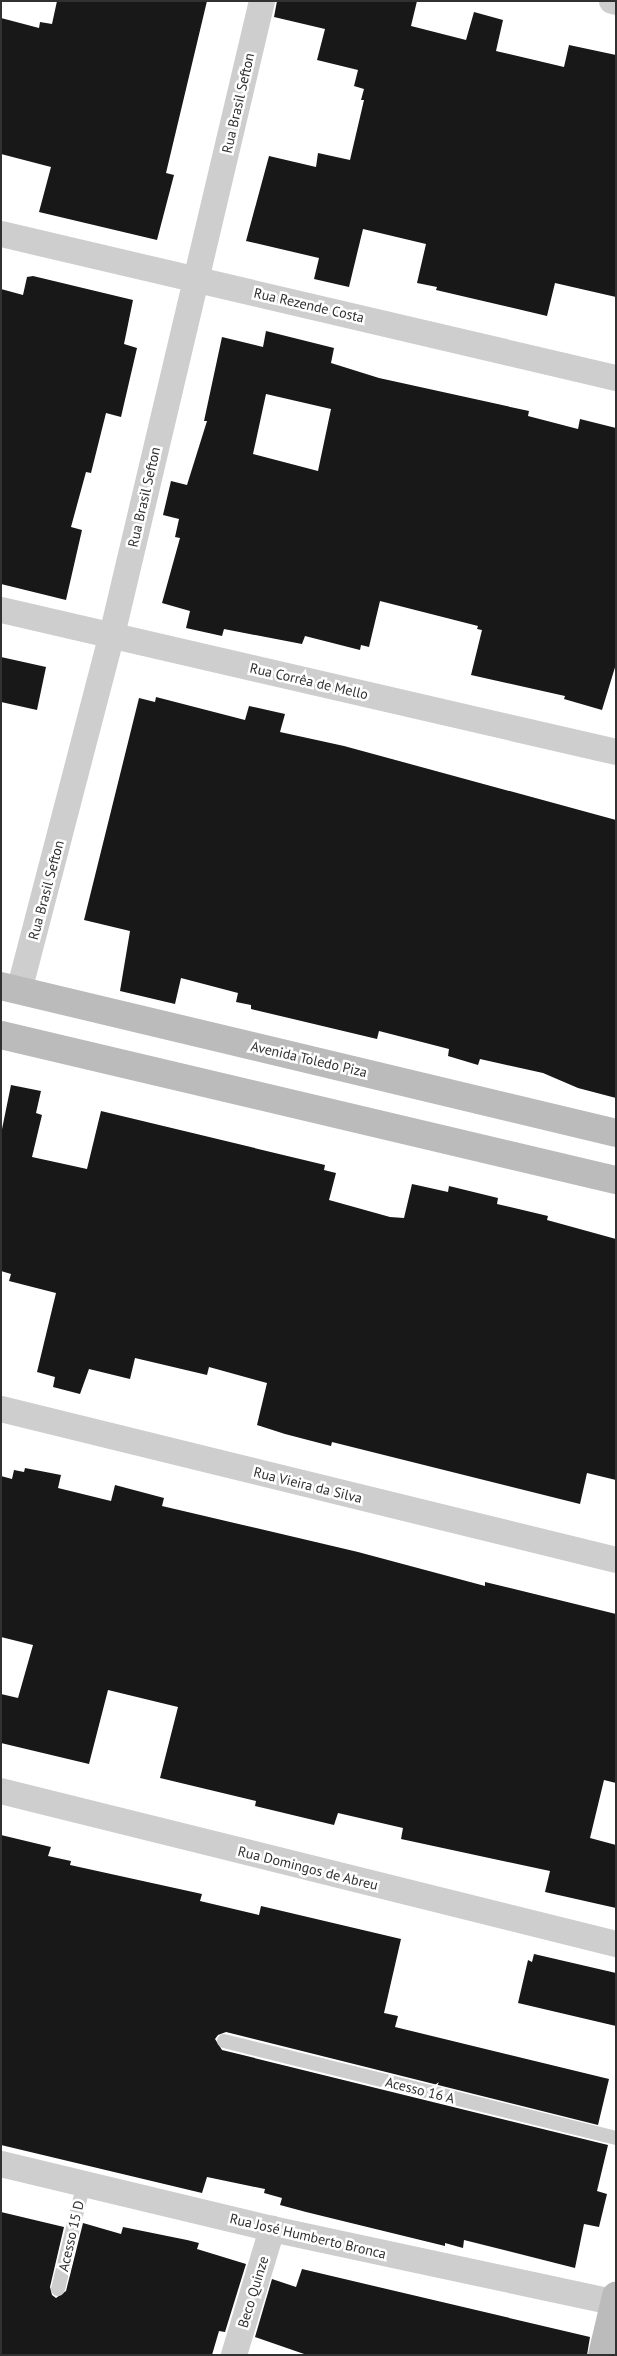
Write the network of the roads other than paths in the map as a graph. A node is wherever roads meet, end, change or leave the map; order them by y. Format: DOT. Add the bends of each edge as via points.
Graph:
graph roads {
  1 [pos="262,1"];
  2 [pos="612,1"];
  3 [pos="616,2"];
  4 [pos="1,234"];
  5 [pos="196,278"];
  6 [pos="616,378"];
  7 [pos="1,610"];
  8 [pos="112,635"];
  9 [pos="616,752"];
  10 [pos="10,988"];
  11 [pos="1,1035"];
  12 [pos="616,1133"];
  13 [pos="616,1180"];
  14 [pos="1,1409"];
  15 [pos="616,1560"];
  16 [pos="1,1791"];
  17 [pos="616,1944"];
  18 [pos="224,2042"];
  19 [pos="616,2138"];
  20 [pos="1,2164"];
  21 [pos="84,2183"];
  22 [pos="272,2229"];
  23 [pos="58,2289"];
  24 [pos="615,2301"];
  25 [pos="234,2355"];
  26 [pos="602,2355"];
  1 -- 5 [label="street, Rua Brasil Sefton"];
  2 -- 3 [label="street"];
  4 -- 5 [label="street, Rua Rezende Costa"];
  5 -- 6 [label="street, Rua Rezende Costa"];
  5 -- 8 [label="street, Rua Brasil Sefton"];
  7 -- 8 [label="street, Rua Corrêa de Mello"];
  8 -- 9 [label="street, Rua Corrêa de Mello"];
  8 -- 10 [label="street, Rua Brasil Sefton"];
  10 -- 12 [label="street, Avenida Toledo Piza"];
  11 -- 13 [label="street"];
  14 -- 15 [label="street, Rua Vieira da Silva"];
  16 -- 17 [label="street, Rua Domingos de Abreu"];
  18 -- 19 [label="lane, Acesso 16 A"];
  20 -- 21 [label="street, Rua José Humberto Bronca"];
  21 -- 22 [label="street, Rua José Humberto Bronca"];
  21 -- 23 [label="lane, Acesso 15 D"];
  22 -- 24 [label="street, Rua José Humberto Bronca"];
  22 -- 25 [label="street, Beco Quinze"];
  24 -- 26 [label="street"];
}
